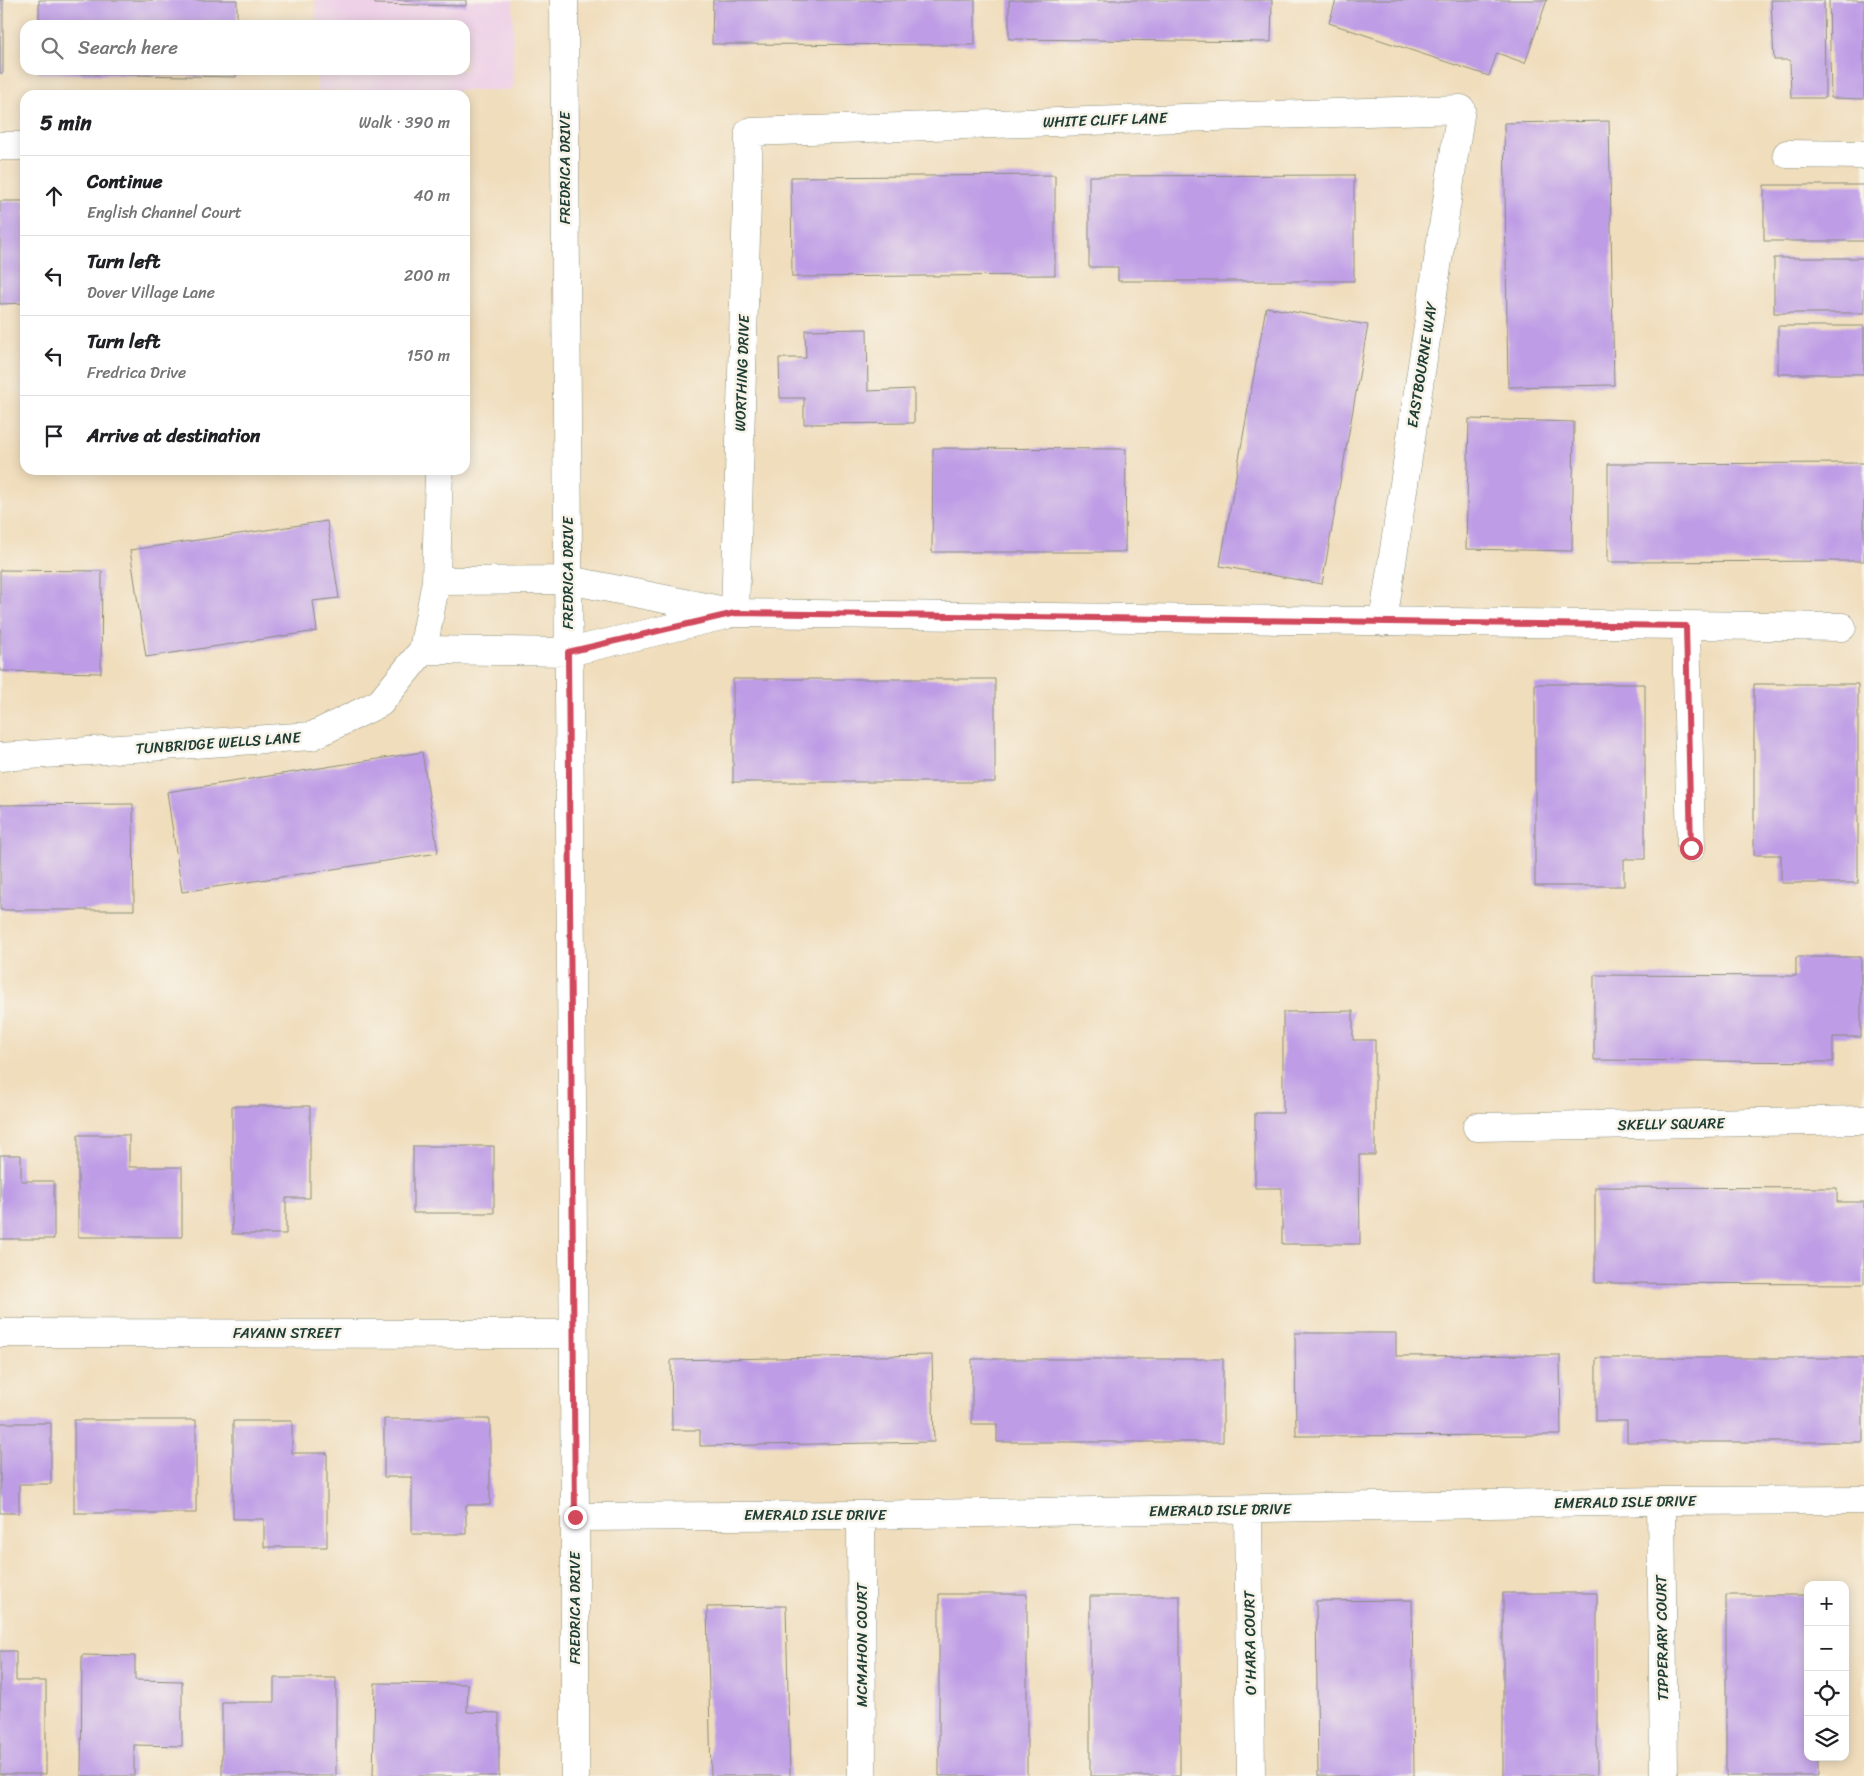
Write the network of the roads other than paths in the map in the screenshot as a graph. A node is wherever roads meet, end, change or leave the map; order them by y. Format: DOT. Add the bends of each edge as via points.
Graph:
graph roads {
  1 [pos="564,0"];
  2 [pos="1461,109"];
  3 [pos="749,132"];
  4 [pos="0,146"];
  5 [pos="20,146"];
  6 [pos="1787,154"];
  7 [pos="1864,155"];
  8 [pos="439,475"];
  9 [pos="568,580"];
  10 [pos="436,581"];
  11 [pos="735,613"];
  12 [pos="1383,622"];
  13 [pos="1686,626"];
  14 [pos="1842,628"];
  15 [pos="423,650"];
  16 [pos="568,652"];
  17 [pos="0,757"];
  18 [pos="1691,848"];
  19 [pos="1864,1120"];
  20 [pos="1477,1127"];
  21 [pos="0,1333"];
  22 [pos="573,1334"];
  23 [pos="1864,1500"];
  24 [pos="1660,1501"];
  25 [pos="1248,1509"];
  26 [pos="861,1515"];
  27 [pos="575,1517"];
  28 [pos="575,1776"];
  29 [pos="862,1776"];
  30 [pos="1251,1776"];
  31 [pos="1664,1776"];
  1 -- 9 [label="street, FREDRICA DRIVE"];
  2 -- 3 [label="street, WHITE CLIFF LANE"];
  2 -- 12 [label="street, EASTBOURNE WAY"];
  3 -- 11 [label="street, WORTHING DRIVE"];
  4 -- 5 [label="street"];
  6 -- 7 [label="street"];
  8 -- 10 [label="street, TUNBRIDGE WELLS LANE"];
  9 -- 10 [label="street"];
  9 -- 11 [label="street"];
  9 -- 16 [label="street, FREDRICA DRIVE"];
  10 -- 15 [label="street, TUNBRIDGE WELLS LANE"];
  11 -- 12 [label="street"];
  11 -- 16 [label="street"];
  12 -- 13 [label="street"];
  13 -- 14 [label="street"];
  13 -- 18 [label="street"];
  15 -- 16 [label="street"];
  15 -- 17 [label="street, TUNBRIDGE WELLS LANE" via="380,703 312,736"];
  16 -- 22 [label="street, FREDRICA DRIVE"];
  19 -- 20 [label="street, SKELLY SQUARE"];
  21 -- 22 [label="street, FAYANN STREET"];
  22 -- 27 [label="street, FREDRICA DRIVE"];
  23 -- 24 [label="street, EMERALD ISLE DRIVE"];
  24 -- 25 [label="street, EMERALD ISLE DRIVE"];
  24 -- 31 [label="street, TIPPERARY COURT"];
  25 -- 26 [label="street, EMERALD ISLE DRIVE"];
  25 -- 30 [label="street, O'HARA COURT"];
  26 -- 27 [label="street, EMERALD ISLE DRIVE"];
  26 -- 29 [label="street, MCMAHON COURT"];
  27 -- 28 [label="street, FREDRICA DRIVE"];
}
